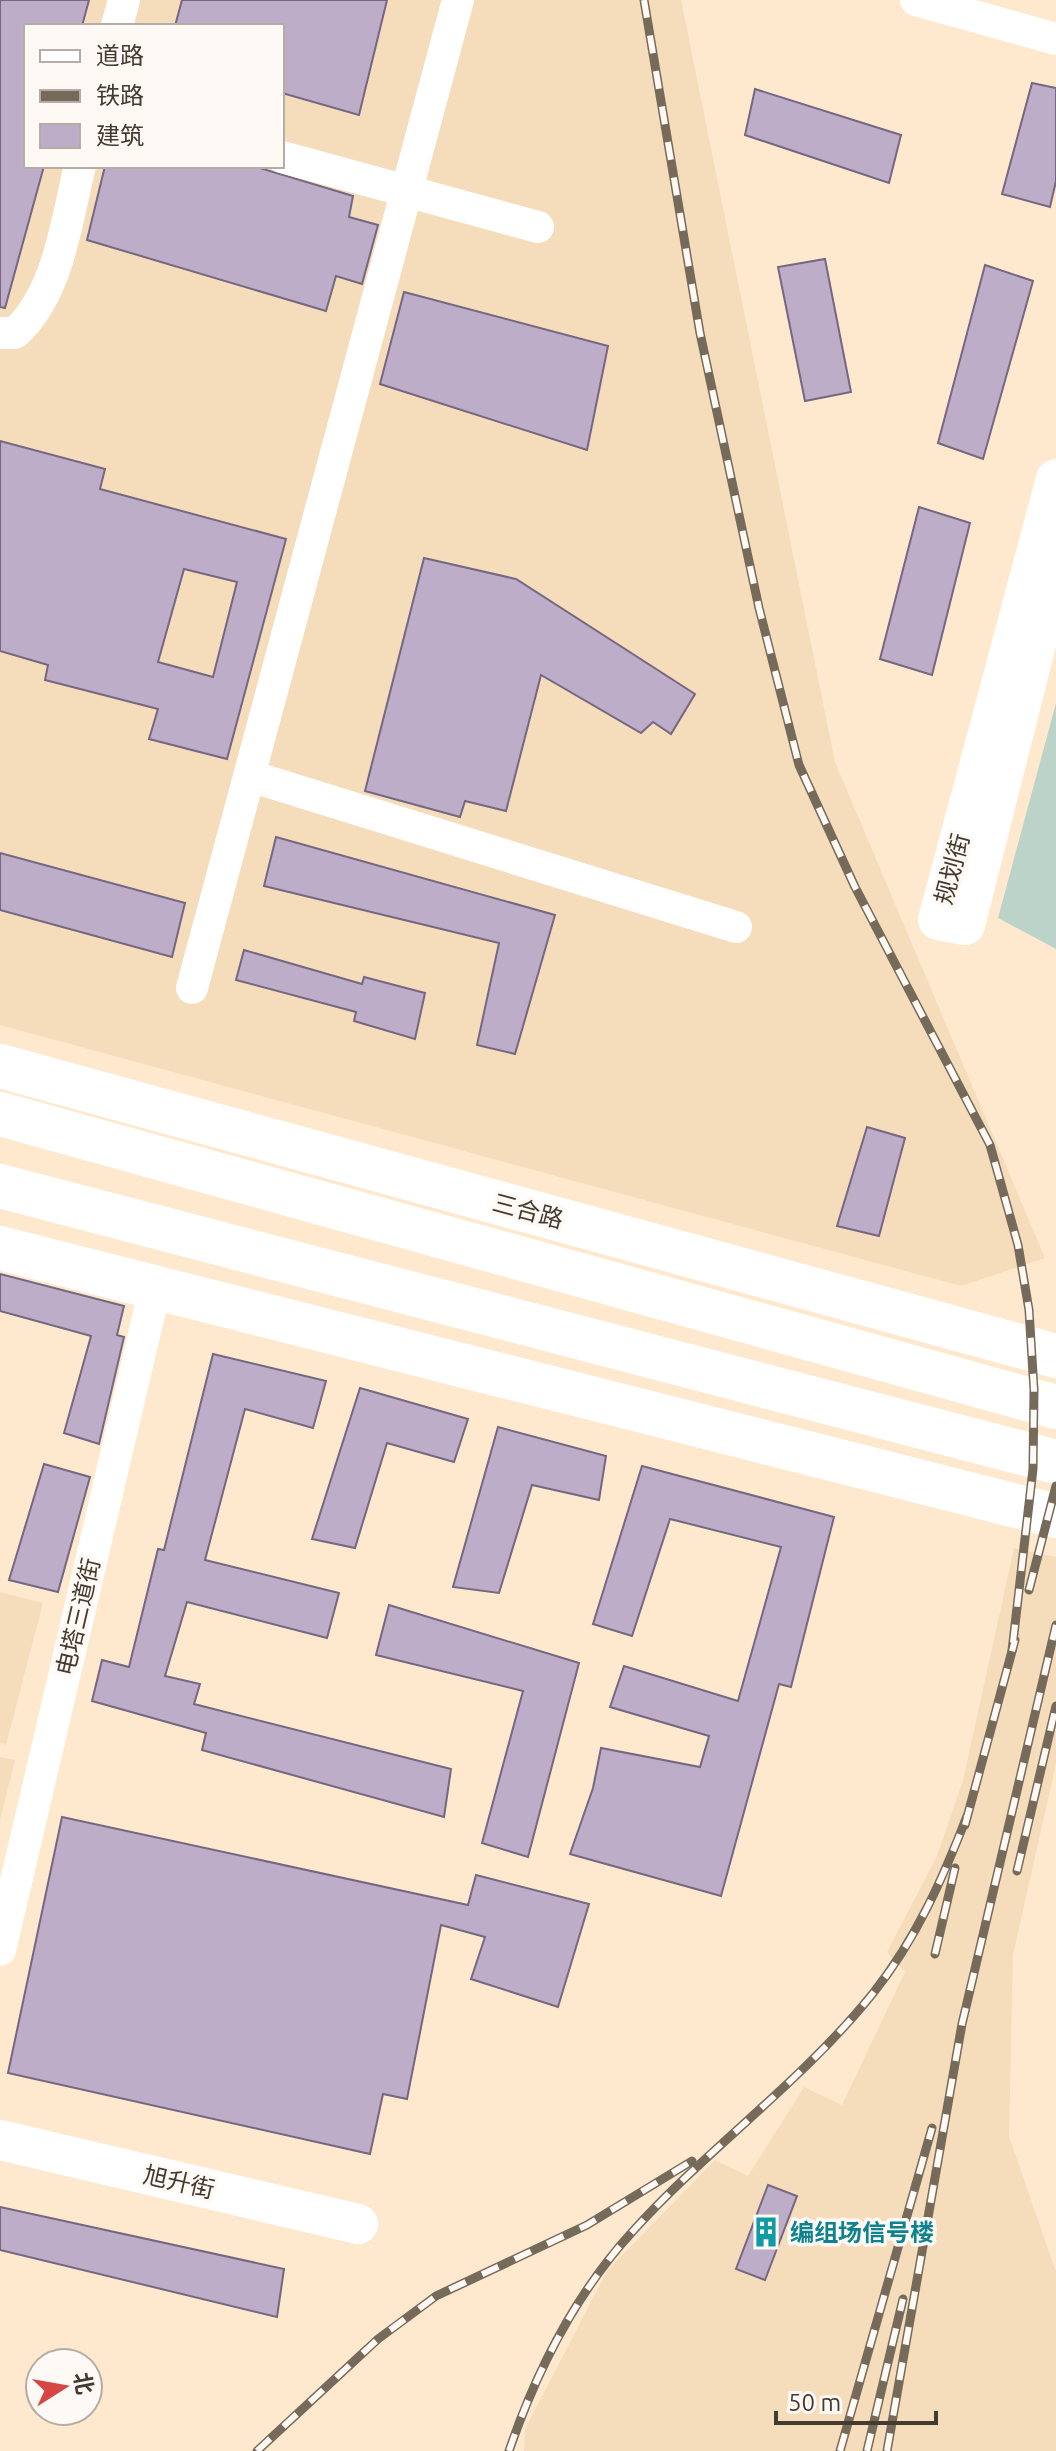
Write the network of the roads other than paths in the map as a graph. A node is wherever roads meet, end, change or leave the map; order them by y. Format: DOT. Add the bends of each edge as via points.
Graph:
graph roads {
  1 [pos="124,0"];
  2 [pos="458,0"];
  3 [pos="916,0"];
  4 [pos="118,24"];
  5 [pos="1056,39"];
  6 [pos="284,158"];
  7 [pos="79,168"];
  8 [pos="407,191"];
  9 [pos="538,227"];
  10 [pos="0,333"];
  11 [pos="1056,479"];
  12 [pos="1056,565"];
  13 [pos="250,776"];
  14 [pos="736,927"];
  15 [pos="192,988"];
  16 [pos="0,1066"];
  17 [pos="0,1114"];
  18 [pos="0,1186"];
  19 [pos="0,1248"];
  20 [pos="156,1284"];
  21 [pos="1056,1356"];
  22 [pos="1056,1407"];
  23 [pos="1056,1462"];
  24 [pos="1056,1516"];
  25 [pos="0,1950"];
  26 [pos="0,2140"];
  27 [pos="358,2224"];
  1 -- 4 [label="street"];
  2 -- 8 [label="street"];
  3 -- 5 [label="street"];
  6 -- 8 [label="street"];
  7 -- 10 [label="street" via="47,291 15,333"];
  8 -- 9 [label="street"];
  8 -- 13 [label="street"];
  11 -- 12 [label="main road, 规划街" via="938,920 965,925"];
  13 -- 14 [label="street"];
  13 -- 15 [label="street"];
  16 -- 21 [label="highway, 三合路"];
  17 -- 22 [label="highway"];
  18 -- 23 [label="highway"];
  19 -- 20 [label="highway"];
  20 -- 24 [label="highway"];
  20 -- 25 [label="street, 电塔三道街"];
  26 -- 27 [label="main road, 旭升街"];
}
